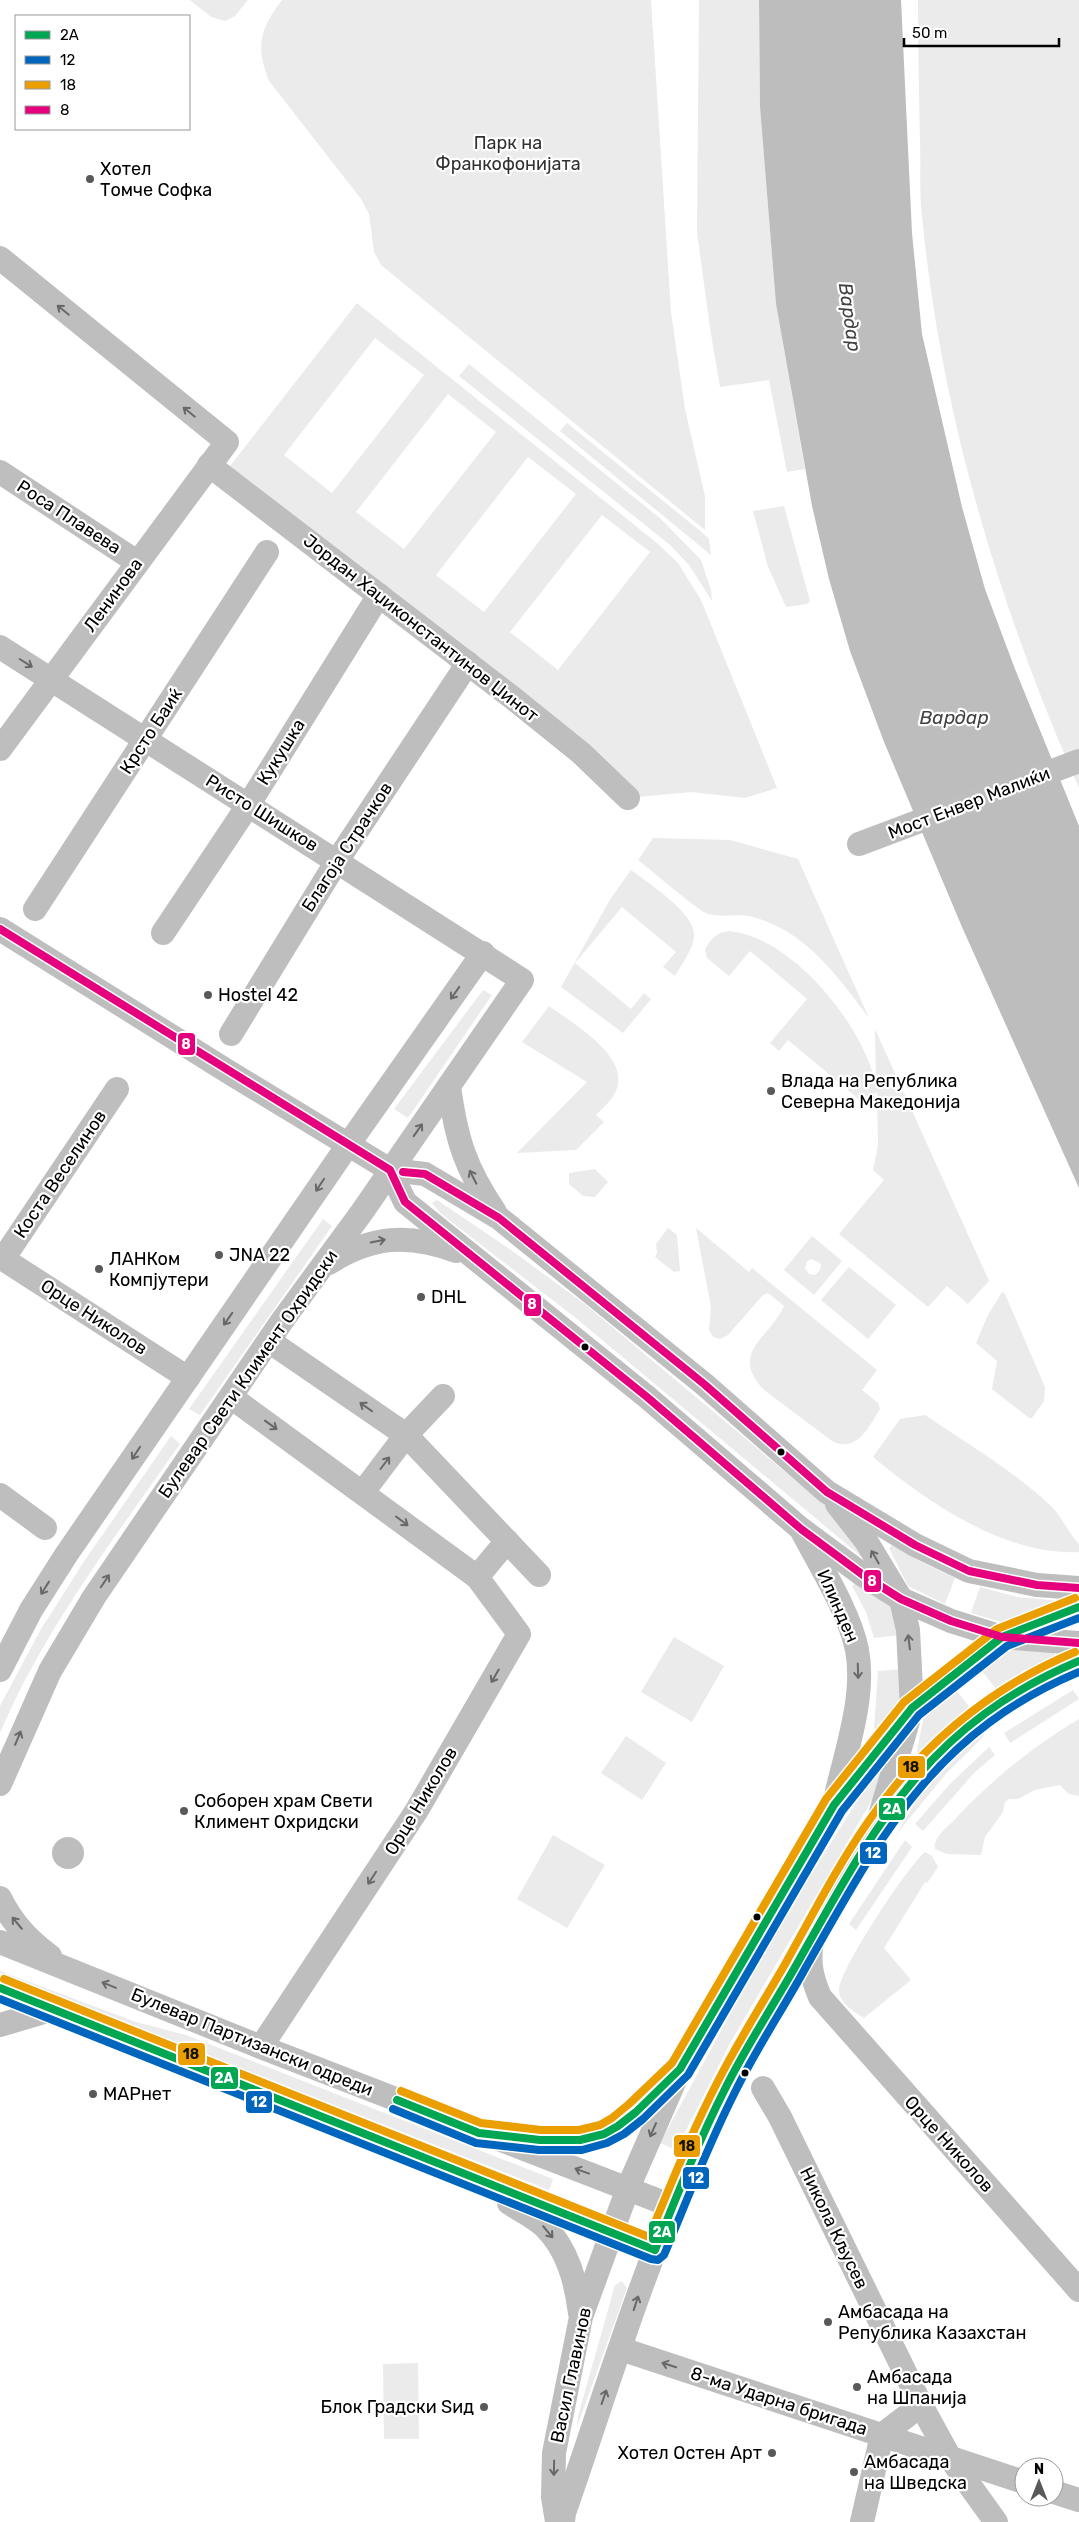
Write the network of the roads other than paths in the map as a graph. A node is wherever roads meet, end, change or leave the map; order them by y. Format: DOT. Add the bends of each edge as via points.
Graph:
graph roads {
  1 [pos="3,266"];
  2 [pos="210,465"];
  3 [pos="0,472"];
  4 [pos="267,552"];
  5 [pos="137,562"];
  6 [pos="379,595"];
  7 [pos="0,647"];
  8 [pos="468,663"];
  9 [pos="51,679"];
  10 [pos="146,739"];
  11 [pos="0,749"];
  12 [pos="1079,761"];
  13 [pos="628,798"];
  14 [pos="249,804"];
  15 [pos="859,844"];
  16 [pos="337,861"];
  17 [pos="35,909"];
  18 [pos="0,929"];
  19 [pos="163,933"];
  20 [pos="483,953"];
  21 [pos="522,980"];
  22 [pos="231,1034"];
  23 [pos="449,1086"];
  24 [pos="116,1089"];
  25 [pos="348,1145"];
  26 [pos="390,1170"];
  27 [pos="499,1218"];
  28 [pos="469,1256"];
  29 [pos="2,1258"];
  30 [pos="319,1270"];
  31 [pos="269,1341"];
  32 [pos="188,1378"];
  33 [pos="443,1396"];
  34 [pos="231,1397"];
  35 [pos="406,1435"];
  36 [pos="363,1492"];
  37 [pos="828,1492"];
  38 [pos="0,1495"];
  39 [pos="45,1528"];
  40 [pos="801,1529"];
  41 [pos="507,1541"];
  42 [pos="539,1575"];
  43 [pos="477,1577"];
  44 [pos="1079,1588"];
  45 [pos="900,1599"];
  46 [pos="1079,1608"];
  47 [pos="1002,1637"];
  48 [pos="1079,1643"];
  49 [pos="1079,1661"];
  50 [pos="0,1670"];
  51 [pos="912,1708"];
  52 [pos="0,1784"];
  53 [pos="834,1805"];
  54 [pos="876,1828"];
  55 [pos="0,1898"];
  56 [pos="812,1936"];
  57 [pos="0,1942"];
  58 [pos="65,1967"];
  59 [pos="0,1988"];
  60 [pos="820,1997"];
  61 [pos="54,2009"];
  62 [pos="768,2015"];
  63 [pos="0,2025"];
  64 [pos="261,2047"];
  65 [pos="680,2069"];
  66 [pos="763,2088"];
  67 [pos="480,2133"];
  68 [pos="465,2175"];
  69 [pos="628,2188"];
  70 [pos="672,2206"];
  71 [pos="610,2232"];
  72 [pos="655,2250"];
  73 [pos="1079,2290"];
  74 [pos="581,2317"];
  75 [pos="621,2349"];
  76 [pos="921,2405"];
  77 [pos="882,2435"];
  78 [pos="950,2458"];
  79 [pos="1014,2479"];
  80 [pos="1064,2495"];
  81 [pos="1079,2500"];
  82 [pos="557,2522"];
  83 [pos="563,2522"];
  84 [pos="862,2522"];
  85 [pos="996,2522"];
  2 -- 1 [label="street, Ленинова, one-way" via="227,442"];
  2 -- 5 [label="street, Ленинова"];
  2 -- 6 [label="street, Јордан Хаџиконстантинов Џинот"];
  3 -- 5 [label="street, Роса Плавева"];
  4 -- 10 [label="street, Крсто Баиќ"];
  5 -- 9 [label="street, Ленинова"];
  6 -- 8 [label="street, Јордан Хаџиконстантинов Џинот"];
  6 -- 14 [label="street, Кукушка"];
  7 -- 9 [label="street, Ристо Шишков, one-way"];
  8 -- 13 [label="street, Јордан Хаџиконстантинов Џинот" via="581,753"];
  8 -- 16 [label="street, Благоја Страчков"];
  9 -- 10 [label="street, Ристо Шишков"];
  9 -- 11 [label="street, Ленинова"];
  10 -- 14 [label="street, Ристо Шишков"];
  10 -- 17 [label="street, Крсто Баиќ"];
  12 -- 15 [label="street, Мост Енвер Малиќи"];
  14 -- 16 [label="street, Ристо Шишков"];
  14 -- 19 [label="street, Кукушка"];
  16 -- 20 [label="street, Ристо Шишков"];
  16 -- 22 [label="street, Благоја Страчков"];
  18 -- 25 [label="street"];
  20 -- 21 [label="street, Ристо Шишков"];
  20 -- 25 [label="street, one-way"];
  21 -- 23 [label="street, Булевар Свети Климент Охридски"];
  26 -- 23 [label="street, Булевар Свети Климент Охридски, one-way"];
  27 -- 23 [label="street, one-way" via="480,1190 460,1146"];
  24 -- 29 [label="street, Коста Веселинов"];
  25 -- 26 [label="street"];
  25 -- 32 [label="street, one-way"];
  26 -- 27 [label="street" via="425,1174"];
  26 -- 28 [label="street, Илинден" via="405,1202"];
  26 -- 30 [label="street, Булевар Свети Климент Охридски"];
  27 -- 37 [label="street" via="696,1378"];
  30 -- 28 [label="street, one-way" via="346,1252 389,1239 426,1241"];
  28 -- 40 [label="street, Илинден" via="647,1397"];
  29 -- 32 [label="street, Орце Николов"];
  30 -- 31 [label="street, Булевар Свети Климент Охридски"];
  31 -- 34 [label="street, Булевар Свети Климент Охридски"];
  35 -- 31 [label="street, one-way"];
  32 -- 50 [label="street, one-way" via="66,1555 31,1610"];
  33 -- 35 [label="street"];
  34 -- 36 [label="street, Орце Николов, one-way"];
  52 -- 34 [label="street, Булевар Свети Климент Охридски, one-way" via="46,1679 80,1619"];
  36 -- 35 [label="street, one-way"];
  35 -- 41 [label="street"];
  36 -- 43 [label="street, Орце Николов, one-way"];
  37 -- 44 [label="street" via="915,1545 969,1571 1037,1585"];
  45 -- 37 [label="street, one-way" via="866,1541"];
  38 -- 39 [label="street"];
  40 -- 45 [label="street, Илинден"];
  40 -- 53 [label="street, Илинден, one-way" via="840,1605 858,1653 859,1692"];
  41 -- 42 [label="street"];
  41 -- 43 [label="street"];
  43 -- 64 [label="street, Орце Николов, one-way" via="519,1634 417,1810"];
  45 -- 47 [label="street, Илинден" via="951,1621"];
  51 -- 45 [label="street, one-way" via="910,1649"];
  46 -- 47 [label="street"];
  47 -- 48 [label="street, Илинден"];
  47 -- 51 [label="street"];
  49 -- 54 [label="street" via="1018,1690 969,1724 929,1763"];
  51 -- 53 [label="street"];
  51 -- 54 [label="street"];
  53 -- 65 [label="street"];
  54 -- 56 [label="street, Васил Главинов"];
  58 -- 55 [label="street, one-way" via="35,1945 6,1911"];
  56 -- 60 [label="street, Орце Николов" via="809,1958 812,1978"];
  56 -- 62 [label="street, Васил Главинов"];
  57 -- 58 [label="street, Булевар Партизански одреди"];
  64 -- 58 [label="street, Булевар Партизански одреди, one-way"];
  59 -- 61 [label="street"];
  60 -- 62 [label="street" via="803,1995 785,2000"];
  60 -- 73 [label="street, Орце Николов"];
  61 -- 63 [label="street"];
  61 -- 68 [label="street"];
  62 -- 70 [label="street, Васил Главинов" via="727,2085"];
  64 -- 67 [label="street, Булевар Партизански одреди"];
  65 -- 67 [label="street" via="636,2112 604,2134 556,2142"];
  65 -- 69 [label="street, Васил Главинов, one-way"];
  66 -- 76 [label="street, Никола Кљусев"];
  69 -- 67 [label="street, Булевар Партизански одреди, one-way"];
  68 -- 71 [label="street"];
  68 -- 74 [label="street, one-way" via="544,2226 570,2266"];
  69 -- 70 [label="street, Булевар Партизански одреди"];
  69 -- 71 [label="street, Васил Главинов"];
  70 -- 72 [label="street, Васил Главинов"];
  71 -- 72 [label="street"];
  71 -- 74 [label="street, Васил Главинов"];
  75 -- 72 [label="street, Васил Главинов, one-way"];
  74 -- 82 [label="street, Васил Главинов, one-way" via="554,2453 553,2497"];
  77 -- 75 [label="street, 8-ма Ударна бригада, one-way"];
  83 -- 75 [label="street, Васил Главинов, one-way"];
  76 -- 77 [label="street"];
  76 -- 78 [label="street, Никола Кљусев"];
  77 -- 78 [label="street"];
  77 -- 84 [label="street, 8-ма Ударна бригада"];
  78 -- 79 [label="street"];
  78 -- 85 [label="street, Никола Кљусев"];
  80 -- 81 [label="street"];
}
